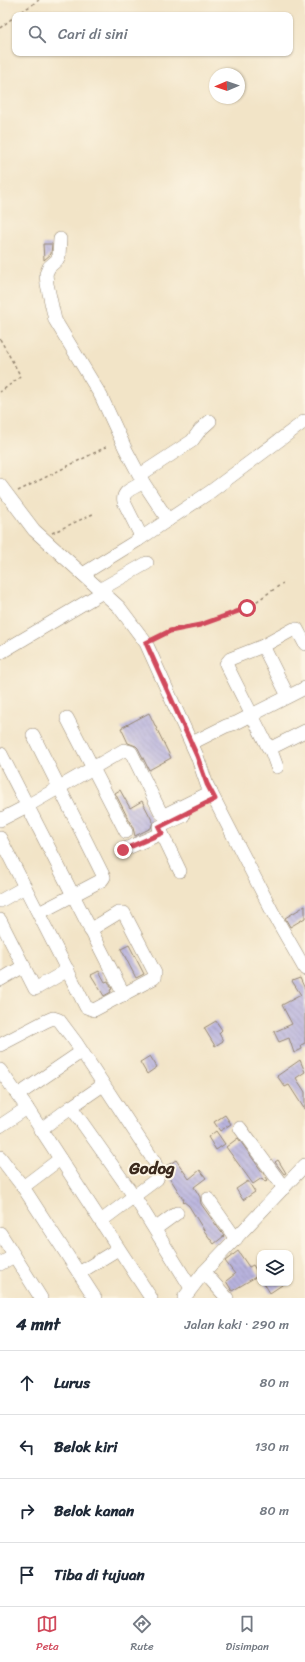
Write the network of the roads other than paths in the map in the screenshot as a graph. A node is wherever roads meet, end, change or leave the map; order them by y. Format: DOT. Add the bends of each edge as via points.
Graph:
graph roads {
  1 [pos="60,239"];
  2 [pos="210,421"];
  3 [pos="305,421"];
  4 [pos="142,479"];
  5 [pos="4,491"];
  6 [pos="168,520"];
  7 [pos="138,540"];
  8 [pos="147,563"];
  9 [pos="83,574"];
  10 [pos="102,591"];
  11 [pos="305,644"];
  12 [pos="263,646"];
  13 [pos="0,653"];
  14 [pos="305,681"];
  15 [pos="305,688"];
  16 [pos="286,693"];
  17 [pos="251,712"];
  18 [pos="67,718"];
  19 [pos="305,732"];
  20 [pos="33,735"];
  21 [pos="192,743"];
  22 [pos="270,748"];
  23 [pos="1,754"];
  24 [pos="277,767"];
  25 [pos="94,768"];
  26 [pos="59,788"];
  27 [pos="211,792"];
  28 [pos="27,806"];
  29 [pos="0,820"];
  30 [pos="126,832"];
  31 [pos="162,833"];
  32 [pos="0,838"];
  33 [pos="123,850"];
  34 [pos="180,871"];
  35 [pos="25,887"];
  36 [pos="73,895"];
  37 [pos="0,901"];
  38 [pos="39,913"];
  39 [pos="0,920"];
  40 [pos="90,930"];
  41 [pos="5,944"];
  42 [pos="24,966"];
  43 [pos="305,969"];
  44 [pos="68,970"];
  45 [pos="0,980"];
  46 [pos="124,995"];
  47 [pos="0,1045"];
  48 [pos="82,1052"];
  49 [pos="0,1070"];
  50 [pos="103,1085"];
  51 [pos="18,1095"];
  52 [pos="72,1107"];
  53 [pos="27,1108"];
  54 [pos="0,1126"];
  55 [pos="240,1128"];
  56 [pos="40,1130"];
  57 [pos="0,1157"];
  58 [pos="60,1159"];
  59 [pos="305,1165"];
  60 [pos="23,1187"];
  61 [pos="284,1188"];
  62 [pos="134,1196"];
  63 [pos="208,1199"];
  64 [pos="177,1214"];
  65 [pos="101,1221"];
  66 [pos="155,1228"];
  67 [pos="0,1233"];
  68 [pos="236,1239"];
  69 [pos="118,1249"];
  70 [pos="14,1256"];
  71 [pos="0,1264"];
  72 [pos="204,1272"];
  73 [pos="79,1273"];
  74 [pos="188,1293"];
  75 [pos="41,1298"];
  76 [pos="95,1298"];
  77 [pos="151,1298"];
  78 [pos="227,1298"];
  1 -- 4 [label="street" via="59,256 46,274 55,320 101,396"];
  2 -- 4 [label="street" via="192,442"];
  3 -- 6 [label="street"];
  4 -- 6 [label="street"];
  4 -- 7 [label="street" via="124,494 123,498 140,532"];
  5 -- 9 [label="street" via="34,530"];
  6 -- 7 [label="street"];
  7 -- 9 [label="street"];
  8 -- 10 [label="street"];
  9 -- 10 [label="street"];
  10 -- 13 [label="street"];
  10 -- 21 [label="street" via="119,607 146,643"];
  11 -- 12 [label="street" via="297,629 294,629"];
  12 -- 16 [label="street"];
  12 -- 17 [label="street" via="230,659 226,664"];
  14 -- 16 [label="street"];
  15 -- 16 [label="street"];
  16 -- 17 [label="street"];
  17 -- 21 [label="street"];
  17 -- 22 [label="street"];
  18 -- 25 [label="street"];
  19 -- 22 [label="street"];
  20 -- 26 [label="street"];
  21 -- 27 [label="street"];
  22 -- 24 [label="street"];
  23 -- 28 [label="street"];
  25 -- 26 [label="street"];
  25 -- 27 [label="street" via="124,750 130,751 159,809"];
  25 -- 30 [label="street"];
  26 -- 28 [label="street"];
  26 -- 36 [label="street" via="104,877"];
  27 -- 31 [label="street" via="159,827"];
  27 -- 43 [label="street"];
  28 -- 29 [label="street"];
  28 -- 36 [label="street"];
  31 -- 33 [label="street"];
  31 -- 34 [label="street"];
  32 -- 35 [label="street"];
  35 -- 37 [label="street"];
  35 -- 38 [label="street"];
  36 -- 38 [label="street"];
  36 -- 40 [label="street"];
  38 -- 44 [label="street"];
  39 -- 41 [label="street"];
  40 -- 46 [label="street"];
  40 -- 46 [label="street" via="118,913 124,914 155,973 154,978"];
  41 -- 42 [label="street"];
  42 -- 44 [label="street" via="35,989"];
  42 -- 45 [label="street"];
  44 -- 46 [label="street" via="89,1009 94,1010"];
  47 -- 48 [label="street" via="54,1018 59,1020"];
  48 -- 50 [label="street"];
  48 -- 51 [label="street"];
  49 -- 51 [label="street"];
  50 -- 52 [label="street"];
  50 -- 62 [label="street" via="154,1161 159,1173 157,1179"];
  51 -- 53 [label="street"];
  52 -- 56 [label="street"];
  52 -- 62 [label="street"];
  53 -- 54 [label="street"];
  53 -- 56 [label="street"];
  55 -- 61 [label="street"];
  56 -- 58 [label="street"];
  57 -- 60 [label="street"];
  58 -- 60 [label="street"];
  58 -- 65 [label="street"];
  59 -- 61 [label="street"];
  60 -- 73 [label="street"];
  61 -- 68 [label="street"];
  62 -- 65 [label="street"];
  62 -- 66 [label="street"];
  63 -- 68 [label="street"];
  64 -- 66 [label="street"];
  65 -- 69 [label="street"];
  66 -- 74 [label="street"];
  67 -- 70 [label="street"];
  68 -- 72 [label="street"];
  69 -- 73 [label="street"];
  69 -- 77 [label="street"];
  70 -- 71 [label="street"];
  70 -- 75 [label="street"];
  72 -- 74 [label="street"];
  72 -- 78 [label="street"];
  73 -- 76 [label="street"];
}
